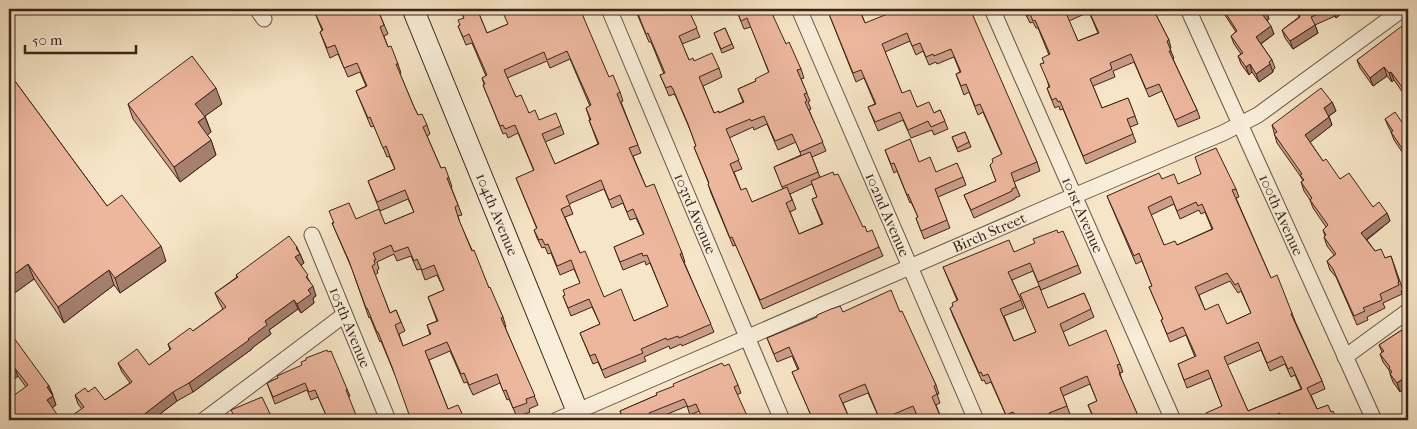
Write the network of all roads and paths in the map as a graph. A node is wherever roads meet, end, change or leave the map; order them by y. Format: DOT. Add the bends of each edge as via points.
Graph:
graph roads {
  1 [pos="413,9"];
  2 [pos="609,9"];
  3 [pos="799,9"];
  4 [pos="992,9"];
  5 [pos="1188,9"];
  6 [pos="1403,9"];
  7 [pos="1240,124"];
  8 [pos="1074,196"];
  9 [pos="312,235"];
  10 [pos="910,266"];
  11 [pos="1408,311"];
  12 [pos="344,315"];
  13 [pos="747,337"];
  14 [pos="1345,357"];
  15 [pos="579,416"];
  16 [pos="204,420"];
  17 [pos="388,420"];
  18 [pos="557,420"];
  19 [pos="782,420"];
  20 [pos="976,420"];
  21 [pos="1173,420"];
  22 [pos="1374,420"];
  1 -- 15 [label="street, 104th Avenue"];
  2 -- 13 [label="street, 103rd Avenue"];
  3 -- 10 [label="street, 102nd Avenue"];
  4 -- 8 [label="street, 101st Avenue"];
  5 -- 7 [label="street, 100th Avenue"];
  6 -- 7 [label="street, Birch Street" via="1258,115"];
  7 -- 8 [label="street, Birch Street"];
  7 -- 14 [label="street, 100th Avenue"];
  8 -- 10 [label="street, Birch Street"];
  8 -- 21 [label="street, 101st Avenue"];
  9 -- 12 [label="street, 105th Avenue"];
  10 -- 13 [label="street, Birch Street"];
  10 -- 20 [label="street, 102nd Avenue"];
  11 -- 14 [label="street"];
  12 -- 16 [label="street"];
  12 -- 17 [label="street, 105th Avenue"];
  13 -- 15 [label="street, Birch Street"];
  13 -- 19 [label="street, 103rd Avenue"];
  14 -- 22 [label="street, 100th Avenue"];
  15 -- 18 [label="street, Birch Street"];
}
